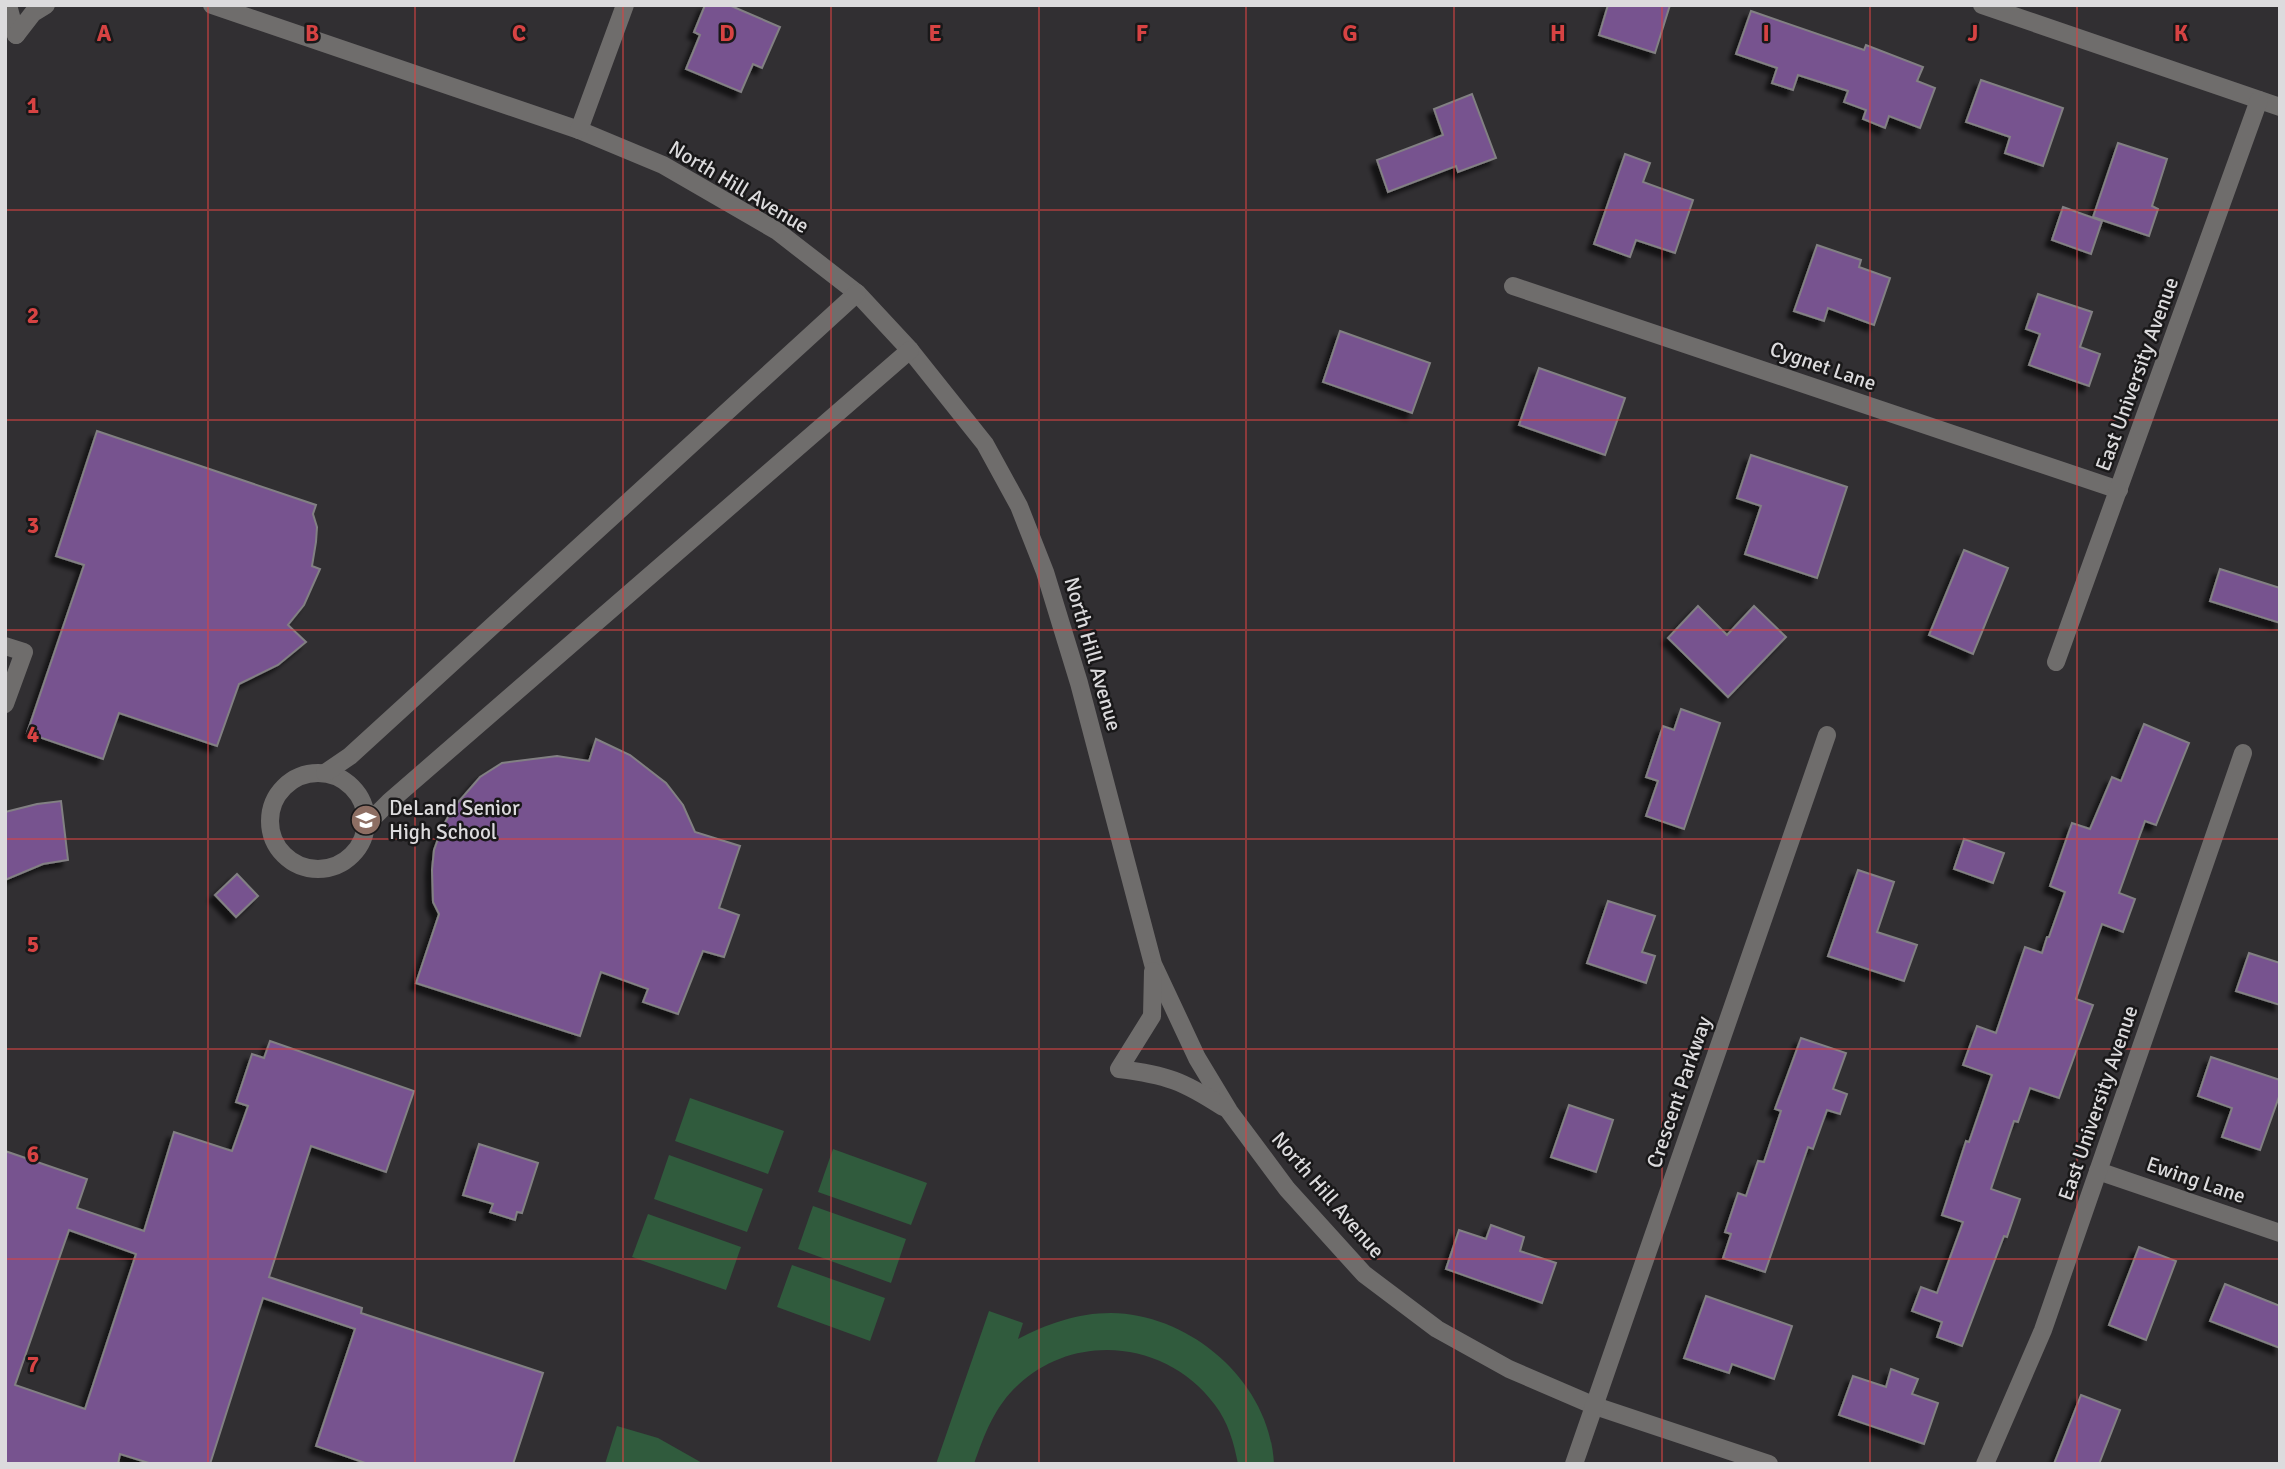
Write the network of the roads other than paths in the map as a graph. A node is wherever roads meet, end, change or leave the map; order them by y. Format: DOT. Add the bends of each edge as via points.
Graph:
graph roads {
  1 [pos="8,5"];
  2 [pos="47,5"];
  3 [pos="212,5"];
  4 [pos="625,5"];
  5 [pos="1982,5"];
  6 [pos="2259,100"];
  7 [pos="2280,107"];
  8 [pos="579,130"];
  9 [pos="1513,286"];
  10 [pos="857,293"];
  11 [pos="910,350"];
  12 [pos="2119,490"];
  13 [pos="5,646"];
  14 [pos="2056,662"];
  15 [pos="5,704"];
  16 [pos="1827,735"];
  17 [pos="2243,753"];
  18 [pos="325,773"];
  19 [pos="366,825"];
  20 [pos="1153,964"];
  21 [pos="1229,1111"];
  22 [pos="2098,1171"];
  23 [pos="2280,1233"];
  24 [pos="1595,1406"];
  25 [pos="1574,1464"];
  26 [pos="1769,1464"];
  27 [pos="1985,1464"];
  1 -- 2 [label="street" via="16,35 33,13"];
  3 -- 8 [label="street, North Hill Avenue"];
  4 -- 8 [label="street"];
  5 -- 6 [label="street"];
  6 -- 7 [label="street"];
  6 -- 12 [label="street, East University Avenue"];
  8 -- 10 [label="street, North Hill Avenue" via="663,165 777,231"];
  9 -- 12 [label="street, Cygnet Lane"];
  10 -- 11 [label="street, North Hill Avenue"];
  10 -- 18 [label="street" via="350,756"];
  11 -- 19 [label="street"];
  11 -- 20 [label="street, North Hill Avenue" via="985,444 1019,506 1079,683"];
  12 -- 14 [label="street, East University Avenue"];
  13 -- 15 [label="street" via="24,652"];
  16 -- 24 [label="street, Crescent Parkway"];
  17 -- 22 [label="street, East University Avenue"];
  18 -- 19 [label="street" via="356,792"];
  18 -- 19 [label="street" via="296,779 274,802 270,824 282,853 303,867 335,867 354,853"];
  20 -- 21 [label="street, North Hill Avenue" via="1197,1058"];
  20 -- 21 [label="street" via="1152,1016 1119,1069 1171,1078"];
  21 -- 24 [label="street, North Hill Avenue" via="1287,1189 1364,1274 1437,1329 1509,1369"];
  22 -- 23 [label="street, Ewing Lane"];
  22 -- 27 [label="street, East University Avenue" via="2043,1330"];
  24 -- 25 [label="street, Crescent Parkway"];
  24 -- 26 [label="street, North Hill Avenue"];
}
